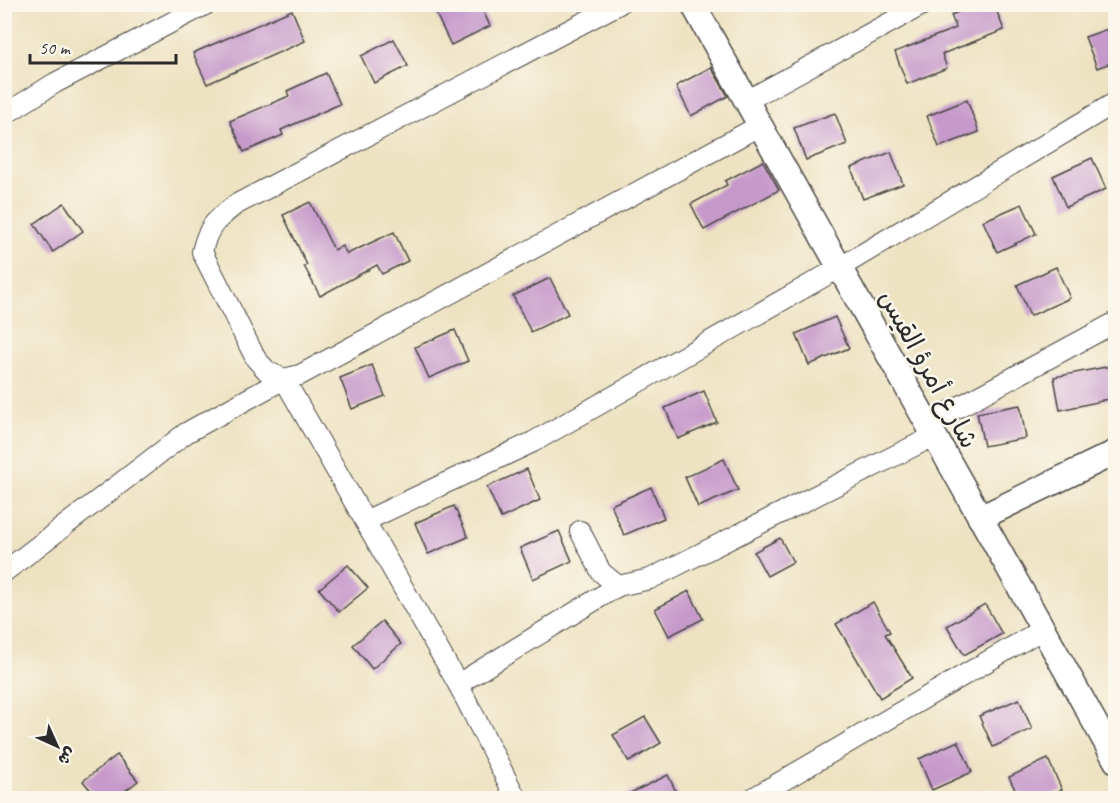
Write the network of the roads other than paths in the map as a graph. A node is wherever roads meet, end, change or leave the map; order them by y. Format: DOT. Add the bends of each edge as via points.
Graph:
graph roads {
  1 [pos="207,4"];
  2 [pos="619,4"];
  3 [pos="693,4"];
  4 [pos="924,4"];
  5 [pos="746,101"];
  6 [pos="1116,102"];
  7 [pos="4,115"];
  8 [pos="759,126"];
  9 [pos="839,268"];
  10 [pos="1116,322"];
  11 [pos="284,379"];
  12 [pos="930,430"];
  13 [pos="1116,452"];
  14 [pos="980,518"];
  15 [pos="365,521"];
  16 [pos="580,531"];
  17 [pos="4,572"];
  18 [pos="618,586"];
  19 [pos="1043,629"];
  20 [pos="458,684"];
  21 [pos="1116,762"];
  22 [pos="516,798"];
  23 [pos="753,798"];
  1 -- 7 [label="street" via="55,83"];
  2 -- 11 [label="street" via="235,206 215,221 205,237 202,252 256,359 268,372"];
  3 -- 5 [label="street, شارع أمرؤ القيس"];
  4 -- 5 [label="street"];
  5 -- 8 [label="street, شارع أمرؤ القيس"];
  6 -- 9 [label="street"];
  8 -- 9 [label="street, شارع أمرؤ القيس"];
  8 -- 11 [label="street" via="300,375"];
  9 -- 12 [label="street, شارع أمرؤ القيس"];
  9 -- 15 [label="street" via="533,442"];
  10 -- 12 [label="street"];
  11 -- 15 [label="street"];
  11 -- 17 [label="street" via="186,433"];
  12 -- 14 [label="street, شارع أمرؤ القيس"];
  12 -- 18 [label="street" via="650,579"];
  13 -- 14 [label="street"];
  14 -- 19 [label="street, شارع أمرؤ القيس"];
  15 -- 20 [label="street"];
  16 -- 18 [label="street" via="601,572"];
  18 -- 20 [label="street"];
  19 -- 21 [label="street, شارع أمرؤ القيس"];
  19 -- 23 [label="street"];
  20 -- 22 [label="street"];
}
